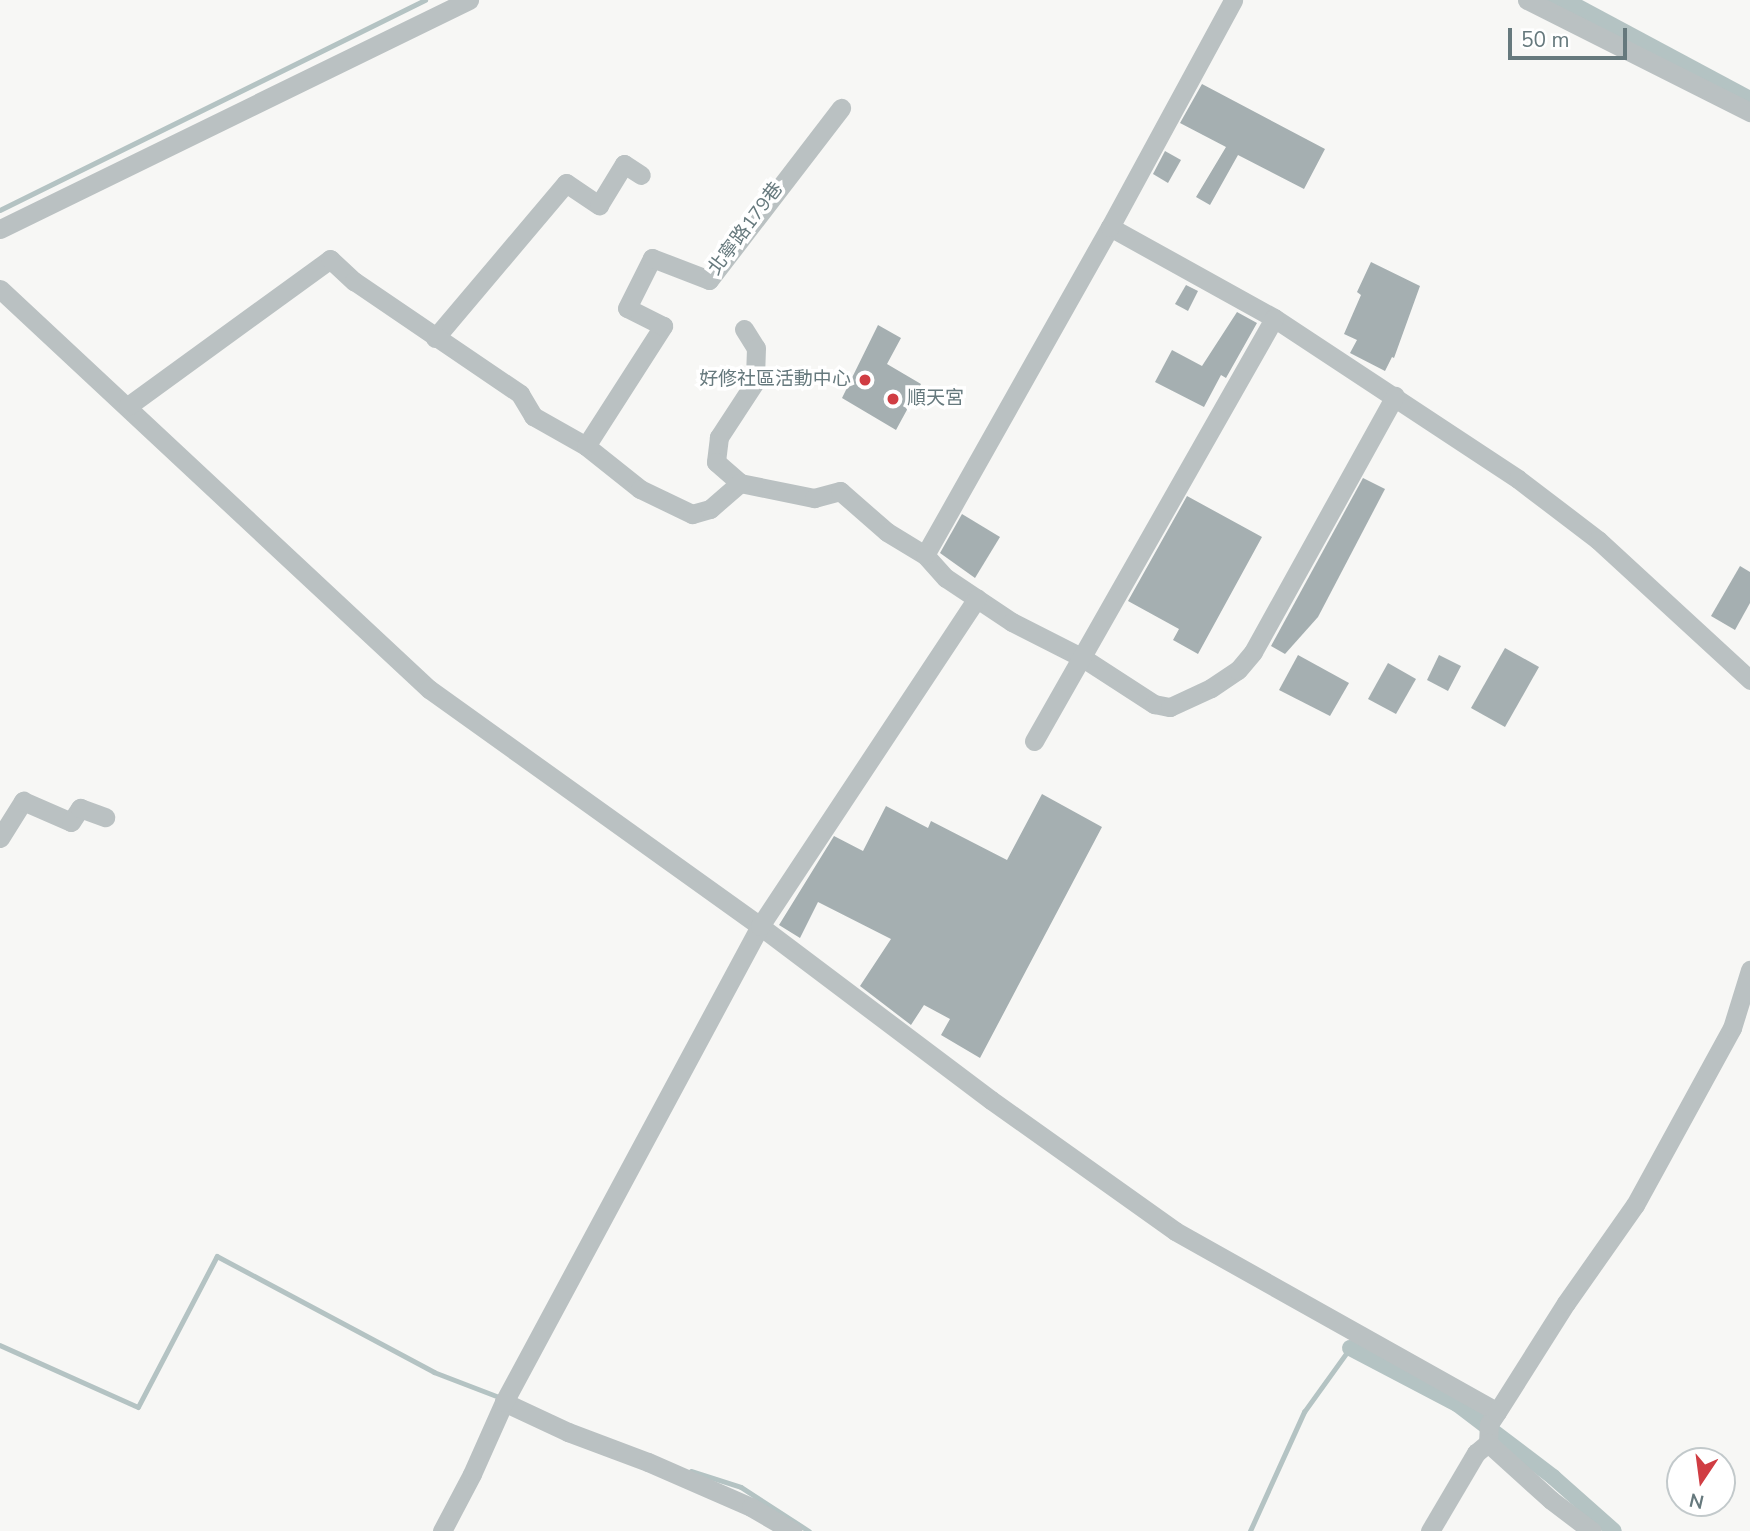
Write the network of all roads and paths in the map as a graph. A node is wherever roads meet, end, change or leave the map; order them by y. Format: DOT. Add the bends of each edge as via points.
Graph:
graph roads {
  1 [pos="470,0"];
  2 [pos="1233,0"];
  3 [pos="1527,0"];
  4 [pos="841,108"];
  5 [pos="1750,111"];
  6 [pos="642,176"];
  7 [pos="1110,227"];
  8 [pos="0,229"];
  9 [pos="0,289"];
  10 [pos="1274,318"];
  11 [pos="744,329"];
  12 [pos="435,338"];
  13 [pos="1395,396"];
  14 [pos="128,406"];
  15 [pos="586,446"];
  16 [pos="740,483"];
  17 [pos="925,555"];
  18 [pos="977,598"];
  19 [pos="1083,659"];
  20 [pos="1750,680"];
  21 [pos="1034,741"];
  22 [pos="105,817"];
  23 [pos="0,838"];
  24 [pos="760,926"];
  25 [pos="1750,970"];
  26 [pos="504,1402"];
  27 [pos="1490,1428"];
  28 [pos="442,1531"];
  29 [pos="792,1531"];
  30 [pos="1430,1531"];
  31 [pos="1592,1531"];
  1 -- 8 [label="street"];
  2 -- 7 [label="street"];
  3 -- 5 [label="street"];
  4 -- 15 [label="street, 北寧路179巷" via="709,280 652,258 627,308 663,326"];
  6 -- 12 [label="street" via="624,164 599,205 566,183"];
  7 -- 10 [label="street"];
  7 -- 17 [label="street"];
  9 -- 14 [label="street"];
  10 -- 13 [label="street"];
  10 -- 19 [label="street"];
  11 -- 16 [label="street" via="756,348 755,382 719,437 716,462"];
  12 -- 14 [label="street" via="330,259"];
  12 -- 15 [label="street" via="520,394 533,416"];
  13 -- 19 [label="street" via="1253,652 1238,670 1170,707 1154,704"];
  13 -- 20 [label="street" via="1598,540"];
  14 -- 24 [label="street" via="429,689"];
  15 -- 16 [label="street" via="640,489 692,514 710,509"];
  16 -- 17 [label="street" via="814,498 840,491 887,532"];
  17 -- 18 [label="street" via="946,578"];
  18 -- 19 [label="street"];
  18 -- 24 [label="street"];
  19 -- 21 [label="street"];
  22 -- 23 [label="street" via="80,808 71,822 23,801"];
  24 -- 26 [label="street"];
  24 -- 27 [label="street" via="1175,1231"];
  25 -- 27 [label="street" via="1732,1028 1636,1205 1566,1303"];
  26 -- 28 [label="street"];
  26 -- 29 [label="street" via="751,1507"];
  27 -- 30 [label="street"];
  27 -- 31 [label="street" via="1551,1500"];
}
